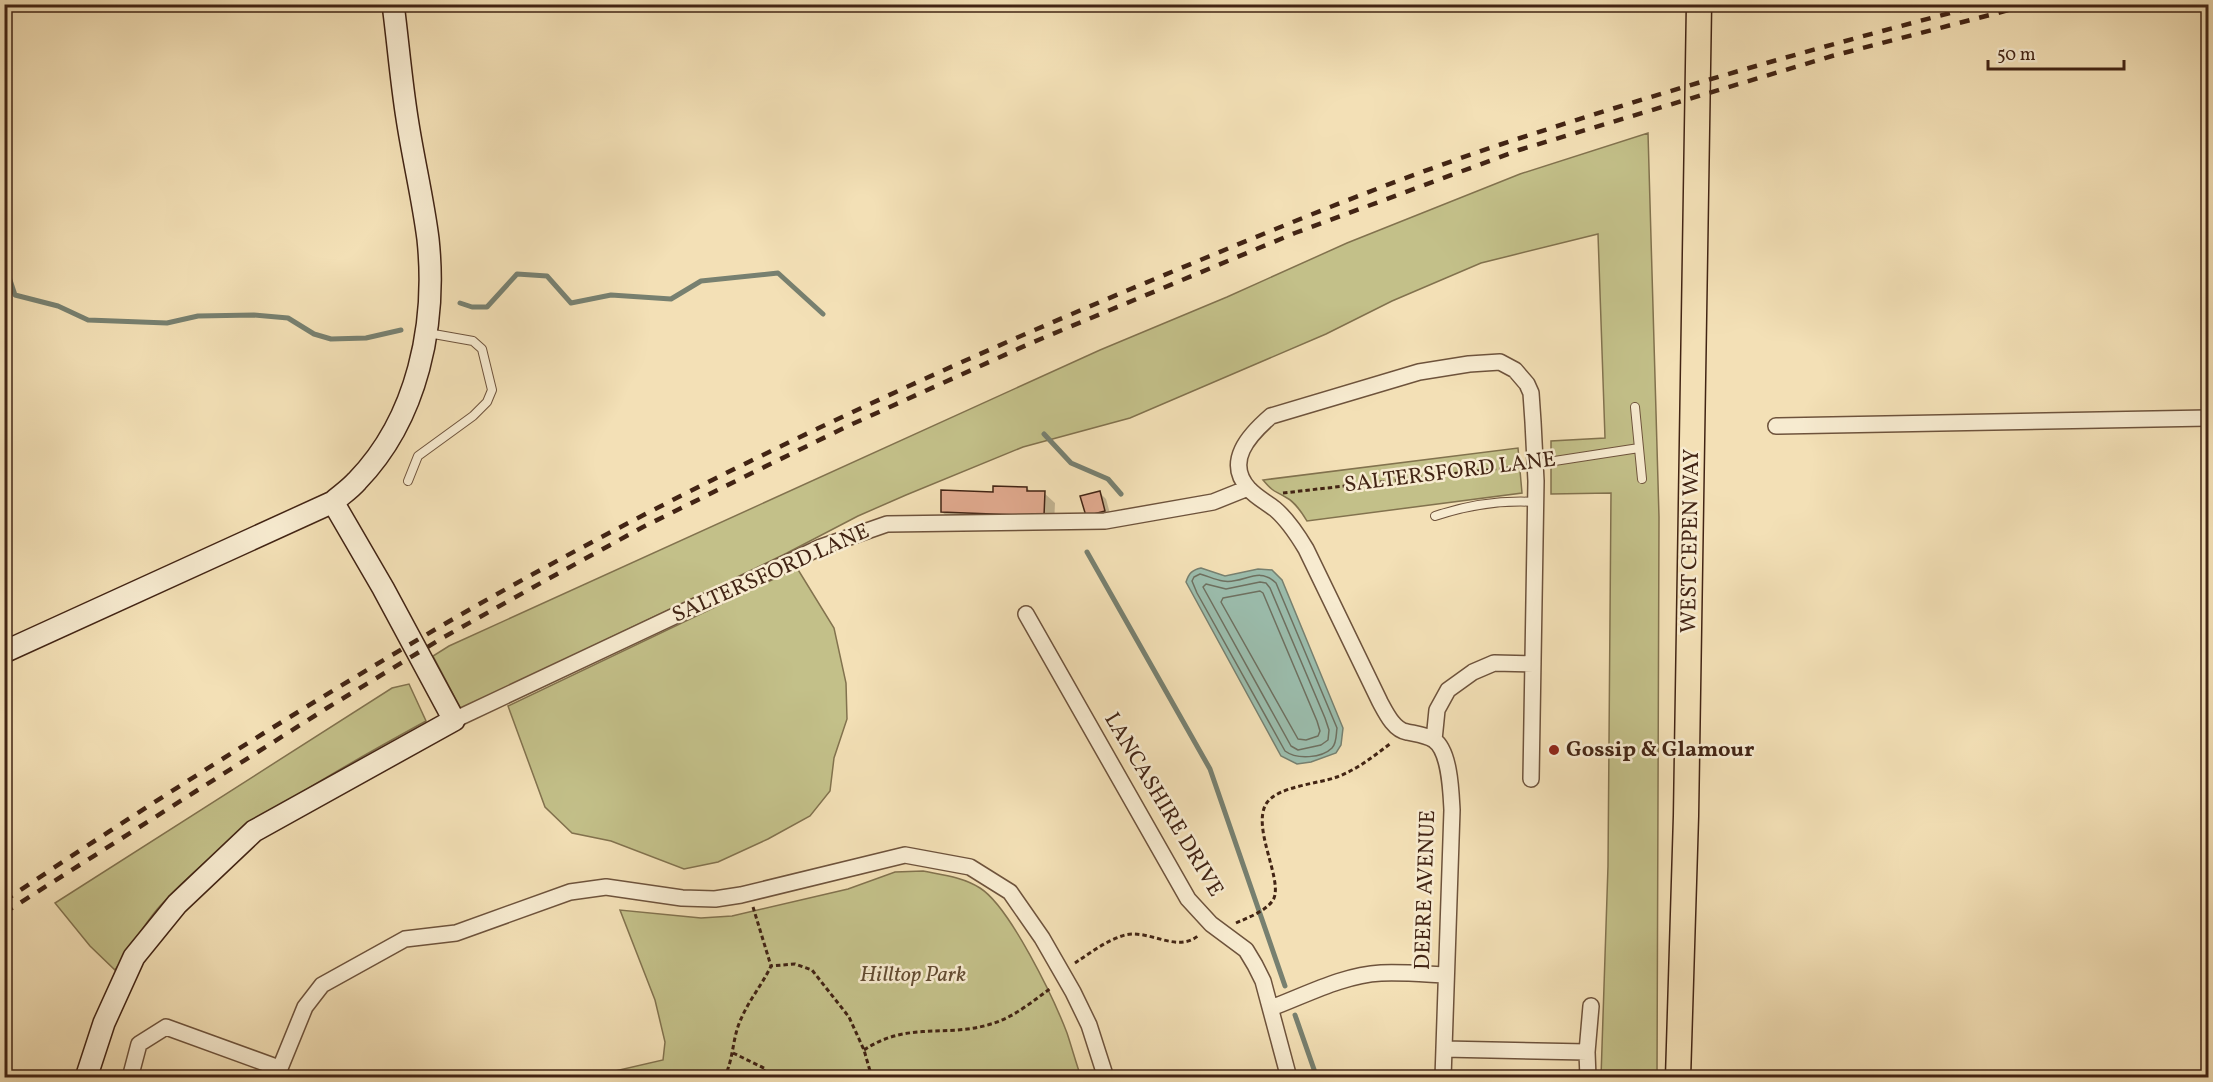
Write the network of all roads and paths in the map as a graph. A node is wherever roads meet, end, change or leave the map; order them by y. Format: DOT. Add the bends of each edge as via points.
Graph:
graph roads {
  1 [pos="393,4"];
  2 [pos="1699,4"];
  3 [pos="428,333"];
  4 [pos="1635,407"];
  5 [pos="2208,418"];
  6 [pos="1776,426"];
  7 [pos="1639,448"];
  8 [pos="1535,464"];
  9 [pos="1642,479"];
  10 [pos="408,481"];
  11 [pos="1248,488"];
  12 [pos="1261,499"];
  13 [pos="333,502"];
  14 [pos="1535,502"];
  15 [pos="1435,516"];
  16 [pos="1026,614"];
  17 [pos="4,652"];
  18 [pos="1533,664"];
  19 [pos="454,720"];
  20 [pos="1404,732"];
  21 [pos="1434,740"];
  22 [pos="1531,779"];
  23 [pos="745,894"];
  24 [pos="1248,917"];
  25 [pos="1211,924"];
  26 [pos="771,966"];
  27 [pos="1063,975"];
  28 [pos="1446,975"];
  29 [pos="1591,1006"];
  30 [pos="1271,1008"];
  31 [pos="1444,1049"];
  32 [pos="864,1050"];
  33 [pos="1587,1052"];
  34 [pos="733,1053"];
  35 [pos="277,1073"];
  36 [pos="86,1077"];
  37 [pos="130,1077"];
  38 [pos="724,1077"];
  39 [pos="760,1077"];
  40 [pos="872,1077"];
  41 [pos="1106,1077"];
  42 [pos="1289,1077"];
  43 [pos="1443,1077"];
  44 [pos="1588,1077"];
  45 [pos="1678,1077"];
  1 -- 3 [label="main road" via="406,116 428,239"];
  2 -- 45 [label="highway, WEST CEPEN WAY"];
  3 -- 10 [label="lane" via="473,341 482,349 492,390 487,402 473,416 418,456"];
  3 -- 13 [label="main road" via="413,387 396,428 356,483"];
  4 -- 7 [label="lane"];
  5 -- 6 [label="street"];
  7 -- 8 [label="lane, SALTERSFORD LANE"];
  7 -- 9 [label="lane"];
  8 -- 11 [label="street" via="1531,393 1522,375 1500,362 1469,364 1419,372 1271,416 1244,444 1237,464"];
  8 -- 12 [label="path, SALTERSFORD LANE" via="1304,490"];
  8 -- 14 [label="street"];
  11 -- 12 [label="street"];
  11 -- 19 [label="street, SALTERSFORD LANE" via="1213,502 1105,521 887,524 821,547"];
  12 -- 20 [label="street" via="1293,528 1306,549 1380,702"];
  13 -- 17 [label="main road"];
  13 -- 19 [label="main road"];
  14 -- 15 [label="lane" via="1480,504"];
  14 -- 18 [label="street"];
  16 -- 25 [label="street, LANCASHIRE DRIVE" via="1188,899"];
  18 -- 21 [label="street" via="1494,663 1448,690 1437,710"];
  18 -- 22 [label="street"];
  19 -- 36 [label="main road, SALTERSFORD LANE" via="254,831 177,904 134,957 104,1023"];
  20 -- 21 [label="street"];
  20 -- 24 [label="path" via="1365,764 1337,777 1273,795 1264,806 1263,830 1275,897"];
  21 -- 28 [label="street, DEERE AVENUE" via="1441,747 1450,778"];
  23 -- 26 [label="path"];
  23 -- 27 [label="street" via="905,855 970,867 1010,892"];
  23 -- 35 [label="street" via="715,899 682,898 606,886 570,892 456,933 405,939 322,985 305,1007"];
  25 -- 27 [label="path" via="1183,943 1126,935"];
  25 -- 30 [label="street, LANCASHIRE DRIVE" via="1246,950 1263,981"];
  26 -- 32 [label="path" via="795,964 812,970 849,1017"];
  26 -- 34 [label="path" via="741,1020"];
  27 -- 32 [label="path" via="1016,1012 993,1024 959,1031 919,1030 893,1035"];
  27 -- 41 [label="street" via="1089,1025"];
  28 -- 30 [label="street" via="1380,973 1358,977"];
  28 -- 31 [label="street, DEERE AVENUE"];
  29 -- 33 [label="street"];
  30 -- 42 [label="street, LANCASHIRE DRIVE"];
  31 -- 33 [label="street"];
  31 -- 43 [label="street, DEERE AVENUE"];
  32 -- 40 [label="path"];
  33 -- 44 [label="street"];
  34 -- 38 [label="path"];
  34 -- 39 [label="path" via="766,1068"];
  35 -- 37 [label="street" via="166,1027 139,1044"];
}
